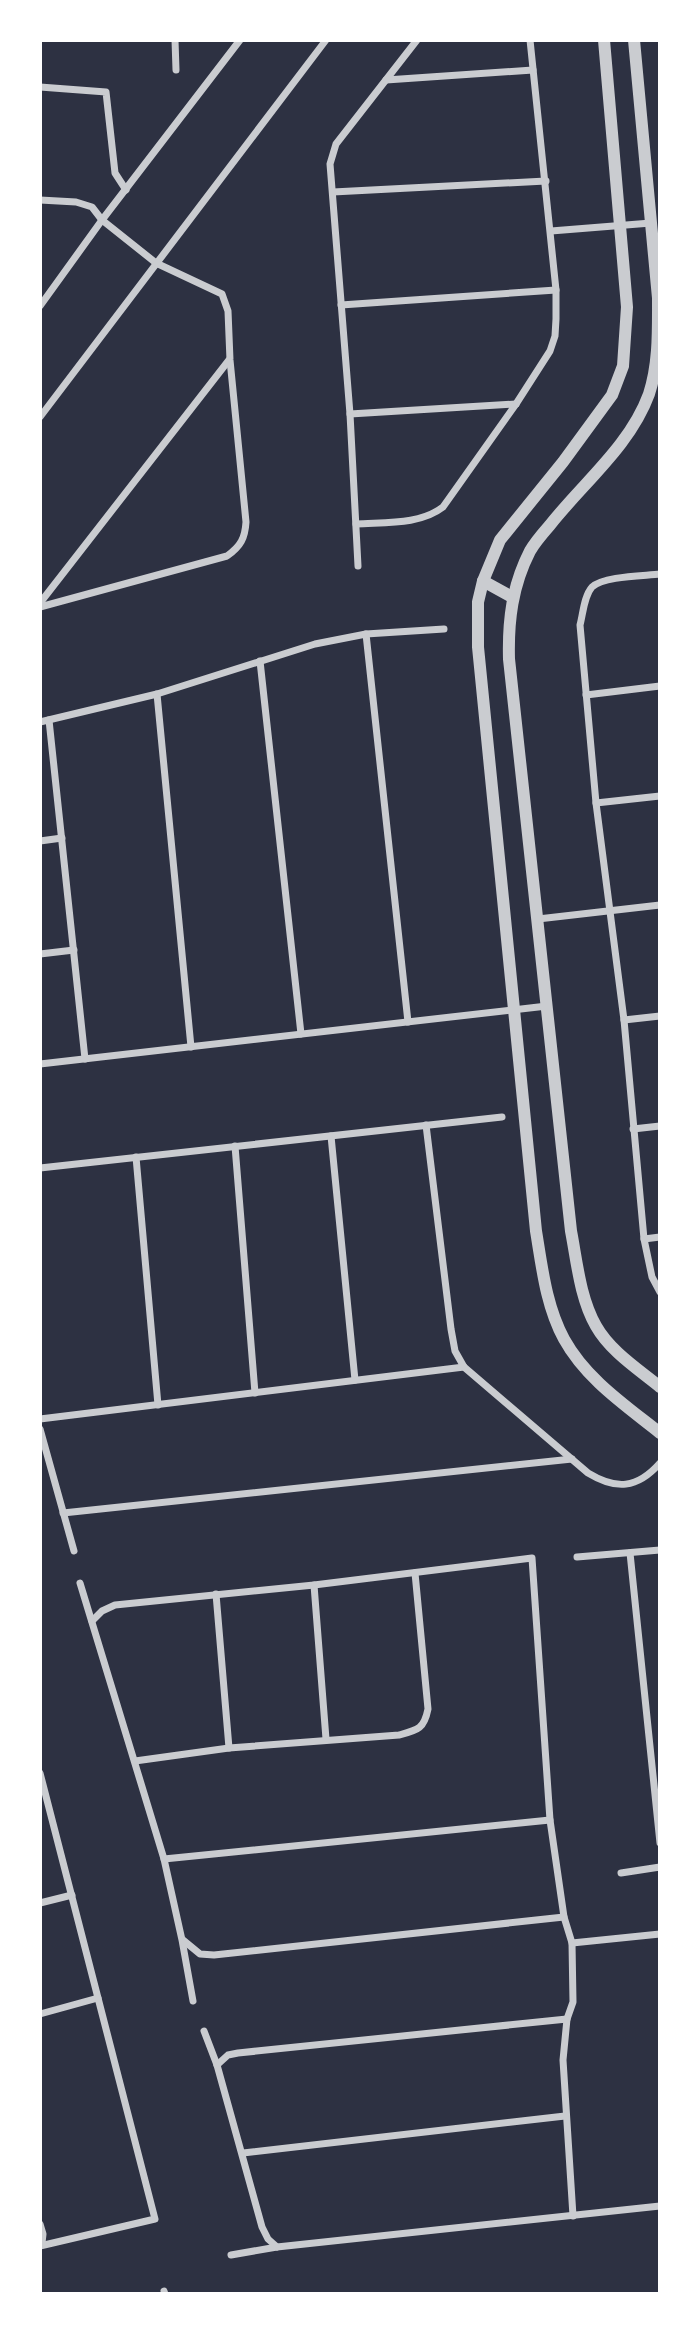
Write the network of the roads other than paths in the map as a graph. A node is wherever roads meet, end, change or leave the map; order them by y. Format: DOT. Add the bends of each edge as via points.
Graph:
graph roads {
  1 [pos="174,40"];
  2 [pos="240,40"];
  3 [pos="326,40"];
  4 [pos="417,40"];
  5 [pos="530,40"];
  6 [pos="604,40"];
  7 [pos="634,40"];
  8 [pos="177,69"];
  9 [pos="533,70"];
  10 [pos="386,80"];
  11 [pos="40,87"];
  12 [pos="546,181"];
  13 [pos="126,191"];
  14 [pos="333,192"];
  15 [pos="40,200"];
  16 [pos="102,220"];
  17 [pos="651,223"];
  18 [pos="621,226"];
  19 [pos="551,231"];
  20 [pos="156,263"];
  21 [pos="556,290"];
  22 [pos="341,305"];
  23 [pos="40,306"];
  24 [pos="230,360"];
  25 [pos="516,404"];
  26 [pos="350,414"];
  27 [pos="40,417"];
  28 [pos="356,524"];
  29 [pos="358,566"];
  30 [pos="660,574"];
  31 [pos="483,581"];
  32 [pos="512,597"];
  33 [pos="40,605"];
  34 [pos="444,629"];
  35 [pos="366,634"];
  36 [pos="260,661"];
  37 [pos="660,686"];
  38 [pos="157,694"];
  39 [pos="586,695"];
  40 [pos="50,720"];
  41 [pos="40,722"];
  42 [pos="660,796"];
  43 [pos="596,803"];
  44 [pos="62,838"];
  45 [pos="40,841"];
  46 [pos="660,905"];
  47 [pos="611,911"];
  48 [pos="538,919"];
  49 [pos="74,950"];
  50 [pos="40,954"];
  51 [pos="547,1006"];
  52 [pos="515,1009"];
  53 [pos="660,1016"];
  54 [pos="624,1020"];
  55 [pos="408,1022"];
  56 [pos="301,1034"];
  57 [pos="191,1047"];
  58 [pos="85,1059"];
  59 [pos="40,1064"];
  60 [pos="502,1116"];
  61 [pos="426,1125"];
  62 [pos="660,1126"];
  63 [pos="633,1129"];
  64 [pos="331,1136"];
  65 [pos="235,1146"];
  66 [pos="136,1157"];
  67 [pos="40,1168"];
  68 [pos="660,1237"];
  69 [pos="644,1239"];
  70 [pos="660,1292"];
  71 [pos="464,1367"];
  72 [pos="355,1380"];
  73 [pos="660,1387"];
  74 [pos="255,1393"];
  75 [pos="158,1405"];
  76 [pos="40,1419"];
  77 [pos="40,1429"];
  78 [pos="660,1433"];
  79 [pos="572,1459"];
  80 [pos="660,1463"];
  81 [pos="63,1513"];
  82 [pos="660,1550"];
  83 [pos="74,1551"];
  84 [pos="630,1553"];
  85 [pos="577,1557"];
  86 [pos="415,1573"];
  87 [pos="80,1583"];
  88 [pos="314,1585"];
  89 [pos="216,1594"];
  90 [pos="92,1621"];
  91 [pos="326,1739"];
  92 [pos="229,1748"];
  93 [pos="656,1759"];
  94 [pos="135,1761"];
  95 [pos="40,1773"];
  96 [pos="43,1792"];
  97 [pos="550,1820"];
  98 [pos="660,1843"];
  99 [pos="164,1859"];
  100 [pos="660,1867"];
  101 [pos="621,1873"];
  102 [pos="72,1895"];
  103 [pos="40,1903"];
  104 [pos="564,1917"];
  105 [pos="660,1934"];
  106 [pos="182,1940"];
  107 [pos="572,1943"];
  108 [pos="98,1998"];
  109 [pos="192,2001"];
  110 [pos="40,2014"];
  111 [pos="568,2019"];
  112 [pos="204,2031"];
  113 [pos="217,2065"];
  114 [pos="565,2116"];
  115 [pos="243,2153"];
  116 [pos="660,2206"];
  117 [pos="573,2216"];
  118 [pos="40,2224"];
  119 [pos="41,2245"];
  120 [pos="277,2247"];
  121 [pos="231,2255"];
  1 -- 8 [label="street"];
  2 -- 13 [label="street"];
  3 -- 20 [label="street"];
  4 -- 10 [label="street"];
  5 -- 9 [label="street"];
  6 -- 18 [label="street"];
  7 -- 17 [label="street"];
  9 -- 10 [label="street"];
  9 -- 12 [label="street"];
  10 -- 14 [label="street" via="336,144 330,164"];
  11 -- 13 [label="street" via="106,92 115,173"];
  12 -- 14 [label="street"];
  12 -- 19 [label="street"];
  13 -- 16 [label="street"];
  14 -- 22 [label="street"];
  15 -- 16 [label="street" via="84,204"];
  16 -- 20 [label="street"];
  16 -- 23 [label="street"];
  17 -- 18 [label="street"];
  17 -- 32 [label="street" via="659,336 648,396 616,450 531,549"];
  18 -- 19 [label="street"];
  18 -- 31 [label="street" via="626,307 623,366 612,395 500,540"];
  19 -- 21 [label="street"];
  20 -- 24 [label="street" via="222,294 228,311"];
  20 -- 27 [label="street"];
  21 -- 22 [label="street"];
  21 -- 25 [label="street" via="555,336 550,351"];
  22 -- 26 [label="street"];
  24 -- 33 [label="street"];
  24 -- 33 [label="street" via="246,522 237,549 227,556"];
  25 -- 26 [label="street"];
  25 -- 28 [label="street" via="452,498 433,515"];
  26 -- 28 [label="street"];
  28 -- 29 [label="street"];
  30 -- 39 [label="street" via="607,580 592,587 580,625"];
  31 -- 32 [label="street"];
  31 -- 52 [label="street" via="478,647"];
  32 -- 48 [label="street" via="509,659"];
  34 -- 35 [label="street"];
  35 -- 36 [label="street"];
  35 -- 55 [label="street"];
  36 -- 38 [label="street"];
  36 -- 56 [label="street"];
  37 -- 39 [label="street"];
  38 -- 40 [label="street"];
  38 -- 57 [label="street"];
  39 -- 43 [label="street"];
  40 -- 41 [label="street"];
  40 -- 44 [label="street"];
  42 -- 43 [label="street"];
  43 -- 47 [label="street"];
  44 -- 45 [label="street"];
  44 -- 49 [label="street"];
  46 -- 47 [label="street"];
  47 -- 48 [label="street"];
  47 -- 54 [label="street"];
  48 -- 51 [label="street"];
  49 -- 50 [label="street"];
  49 -- 58 [label="street"];
  51 -- 52 [label="street"];
  51 -- 73 [label="street" via="571,1231 586,1302 597,1328 615,1350"];
  52 -- 55 [label="street"];
  52 -- 78 [label="street" via="536,1231 551,1306 564,1339 582,1366"];
  53 -- 54 [label="street"];
  54 -- 63 [label="street"];
  55 -- 56 [label="street"];
  56 -- 57 [label="street"];
  57 -- 58 [label="street"];
  58 -- 59 [label="street"];
  60 -- 61 [label="street"];
  61 -- 64 [label="street"];
  61 -- 71 [label="street" via="451,1329"];
  62 -- 63 [label="street"];
  63 -- 69 [label="street"];
  64 -- 65 [label="street"];
  64 -- 72 [label="street"];
  65 -- 66 [label="street"];
  65 -- 74 [label="street"];
  66 -- 67 [label="street"];
  66 -- 75 [label="street"];
  68 -- 69 [label="street"];
  69 -- 70 [label="street" via="652,1278"];
  71 -- 72 [label="street"];
  71 -- 79 [label="street"];
  72 -- 74 [label="street"];
  74 -- 75 [label="street"];
  75 -- 76 [label="street"];
  77 -- 81 [label="street"];
  79 -- 80 [label="street" via="603,1482 616,1485 641,1480"];
  79 -- 81 [label="street"];
  81 -- 83 [label="street"];
  82 -- 84 [label="street"];
  84 -- 85 [label="street"];
  84 -- 93 [label="street"];
  86 -- 88 [label="street"];
  86 -- 91 [label="street" via="426,1722 417,1731 399,1735"];
  86 -- 97 [label="street" via="532,1558"];
  87 -- 90 [label="street"];
  88 -- 89 [label="street"];
  88 -- 91 [label="street"];
  89 -- 90 [label="street" via="115,1605"];
  89 -- 92 [label="street"];
  90 -- 94 [label="street"];
  91 -- 92 [label="street"];
  92 -- 94 [label="street"];
  93 -- 98 [label="street"];
  94 -- 99 [label="street"];
  95 -- 96 [label="street"];
  96 -- 102 [label="street"];
  97 -- 99 [label="street"];
  97 -- 104 [label="street"];
  99 -- 106 [label="street"];
  100 -- 101 [label="street"];
  102 -- 103 [label="street"];
  102 -- 108 [label="street"];
  104 -- 106 [label="street" via="214,1955 200,1954"];
  104 -- 107 [label="street"];
  105 -- 107 [label="street"];
  106 -- 109 [label="street"];
  107 -- 111 [label="street" via="573,2002"];
  108 -- 110 [label="street"];
  108 -- 119 [label="street" via="155,2218"];
  111 -- 113 [label="street" via="238,2053"];
  111 -- 114 [label="street" via="563,2060"];
  112 -- 113 [label="street"];
  113 -- 115 [label="street"];
  114 -- 115 [label="street"];
  114 -- 117 [label="street"];
  115 -- 120 [label="street" via="262,2227"];
  116 -- 117 [label="street"];
  117 -- 120 [label="street"];
  118 -- 119 [label="street"];
  120 -- 121 [label="street"];
}
